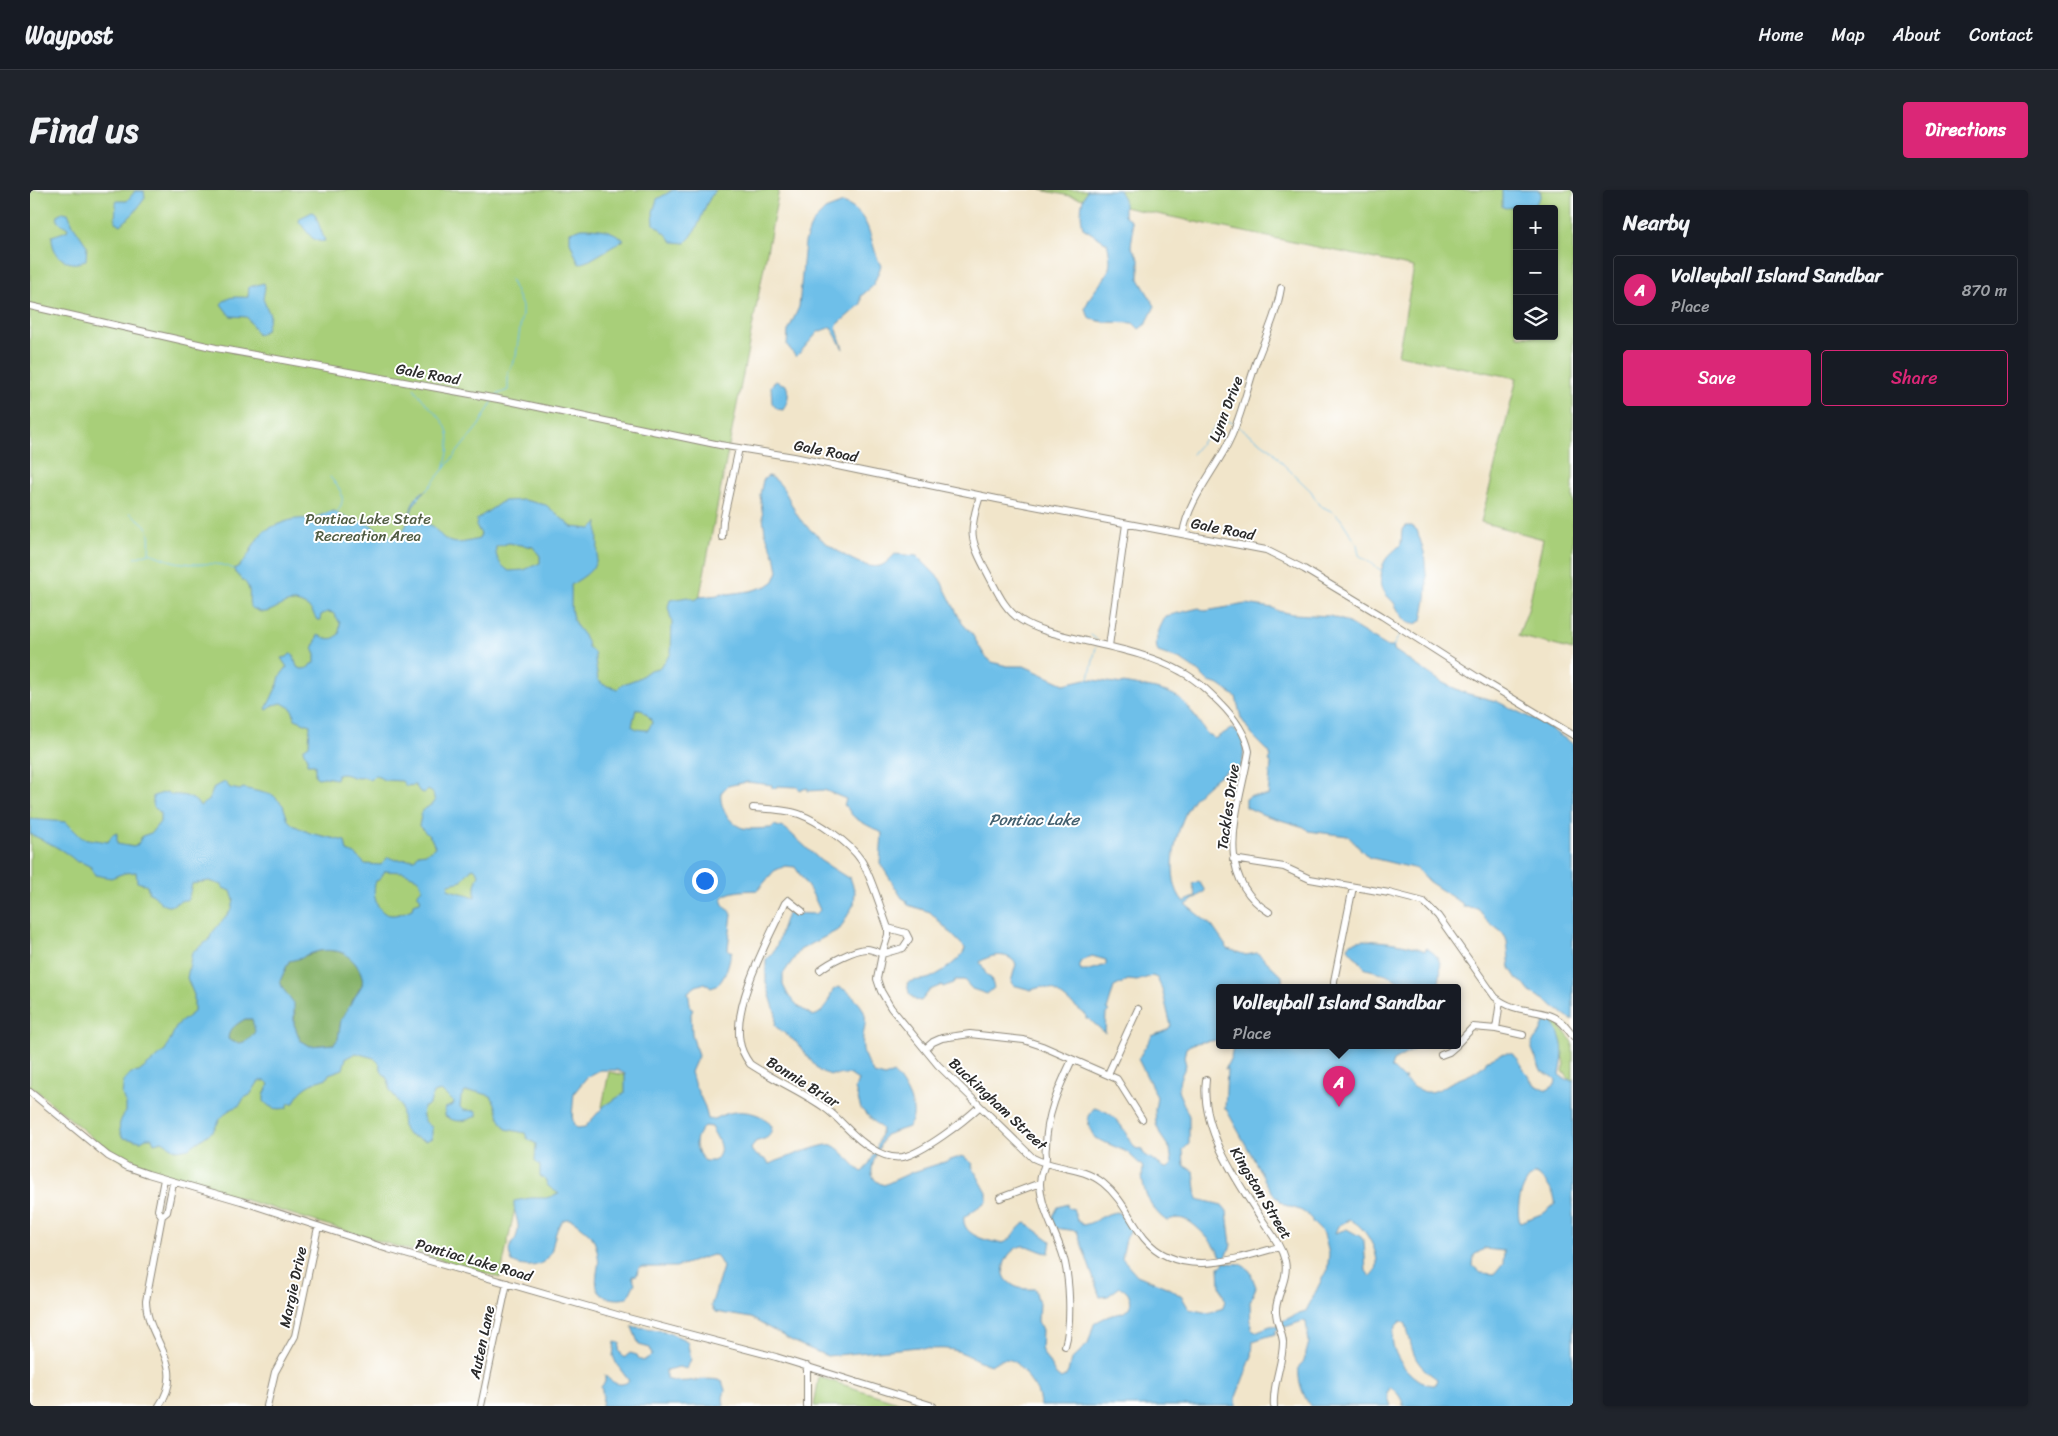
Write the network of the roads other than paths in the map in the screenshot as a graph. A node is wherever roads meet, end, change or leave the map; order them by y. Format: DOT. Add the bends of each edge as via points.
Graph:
graph roads {
  1 [pos="1281,288"];
  2 [pos="30,306"];
  3 [pos="739,448"];
  4 [pos="980,496"];
  5 [pos="1126,524"];
  6 [pos="1183,534"];
  7 [pos="722,537"];
  8 [pos="1108,646"];
  9 [pos="1573,735"];
  10 [pos="753,808"];
  11 [pos="1233,859"];
  12 [pos="1353,887"];
  13 [pos="802,911"];
  14 [pos="1269,912"];
  15 [pos="888,928"];
  16 [pos="882,954"];
  17 [pos="820,970"];
  18 [pos="1334,984"];
  19 [pos="1500,1000"];
  20 [pos="1138,1009"];
  21 [pos="1496,1029"];
  22 [pos="1523,1035"];
  23 [pos="1573,1036"];
  24 [pos="1461,1039"];
  25 [pos="925,1049"];
  26 [pos="1452,1049"];
  27 [pos="1441,1055"];
  28 [pos="1072,1060"];
  29 [pos="1108,1074"];
  30 [pos="1206,1080"];
  31 [pos="30,1092"];
  32 [pos="979,1107"];
  33 [pos="1142,1119"];
  34 [pos="1045,1164"];
  35 [pos="164,1180"];
  36 [pos="173,1183"];
  37 [pos="1040,1183"];
  38 [pos="1000,1198"];
  39 [pos="162,1216"];
  40 [pos="318,1226"];
  41 [pos="1279,1247"];
  42 [pos="507,1283"];
  43 [pos="1065,1346"];
  44 [pos="807,1366"];
  45 [pos="159,1406"];
  46 [pos="267,1406"];
  47 [pos="481,1406"];
  48 [pos="807,1406"];
  49 [pos="933,1406"];
  50 [pos="1274,1406"];
  1 -- 6 [label="street, Lynn Drive" via="1278,306 1240,415 1188,516"];
  2 -- 3 [label="street, Gale Road" via="216,348 509,401"];
  3 -- 4 [label="street, Gale Road"];
  3 -- 7 [label="street"];
  4 -- 5 [label="street, Gale Road"];
  4 -- 8 [label="street, Tackles Drive" via="971,534 975,550 1007,608 1032,625"];
  5 -- 6 [label="street, Gale Road"];
  5 -- 8 [label="street"];
  6 -- 9 [label="street, Gale Road" via="1279,555"];
  8 -- 11 [label="street, Tackles Drive" via="1182,672 1226,709 1246,737 1249,751 1233,840"];
  10 -- 15 [label="street" via="800,814 853,849 862,861"];
  11 -- 12 [label="street, Tackles Drive" via="1284,867 1310,879"];
  11 -- 14 [label="street" via="1237,875 1247,892"];
  12 -- 18 [label="street"];
  12 -- 19 [label="street, Tackles Drive" via="1415,899 1430,907"];
  13 -- 32 [label="street, Bonnie Briar" via="788,900 785,903 746,995 740,1016 740,1042 750,1064 825,1108 877,1152 894,1158 914,1153"];
  15 -- 16 [label="street, Buckingham Street"];
  15 -- 16 [label="street" via="906,933 909,939 902,948"];
  16 -- 17 [label="street" via="865,949"];
  16 -- 25 [label="street, Buckingham Street" via="877,979 881,991"];
  19 -- 21 [label="street"];
  19 -- 23 [label="street, Tackles Drive" via="1512,1007 1553,1017"];
  20 -- 29 [label="street"];
  21 -- 22 [label="street"];
  21 -- 24 [label="street" via="1473,1026"];
  25 -- 28 [label="street" via="933,1042 954,1035 986,1035 1024,1040"];
  25 -- 32 [label="street, Buckingham Street"];
  26 -- 27 [label="street"];
  28 -- 29 [label="street"];
  28 -- 34 [label="street" via="1053,1106"];
  29 -- 33 [label="street" via="1124,1088"];
  30 -- 41 [label="street, Kingston Street" via="1208,1110 1221,1151"];
  31 -- 35 [label="street, Pontiac Lake Road" via="108,1156"];
  32 -- 34 [label="street, Buckingham Street" via="1028,1153"];
  34 -- 37 [label="street"];
  34 -- 41 [label="street, Buckingham Street" via="1084,1172 1103,1183 1122,1202 1144,1238 1165,1255 1203,1264"];
  35 -- 36 [label="street, Pontiac Lake Road"];
  35 -- 39 [label="street" via="158,1210"];
  36 -- 39 [label="street" via="168,1212"];
  36 -- 40 [label="street, Pontiac Lake Road"];
  37 -- 38 [label="street"];
  37 -- 43 [label="street" via="1046,1212 1066,1265 1069,1301"];
  39 -- 45 [label="street" via="146,1301 153,1334 160,1342 169,1367 170,1386"];
  40 -- 42 [label="street, Pontiac Lake Road"];
  40 -- 46 [label="street, Margie Drive" via="295,1336 275,1372"];
  41 -- 50 [label="street, Kingston Street" via="1286,1268 1276,1309 1282,1350 1273,1391"];
  42 -- 44 [label="street, Pontiac Lake Road"];
  42 -- 47 [label="street, Auten Lane"];
  44 -- 48 [label="street"];
  44 -- 49 [label="street, Pontiac Lake Road"];
}
